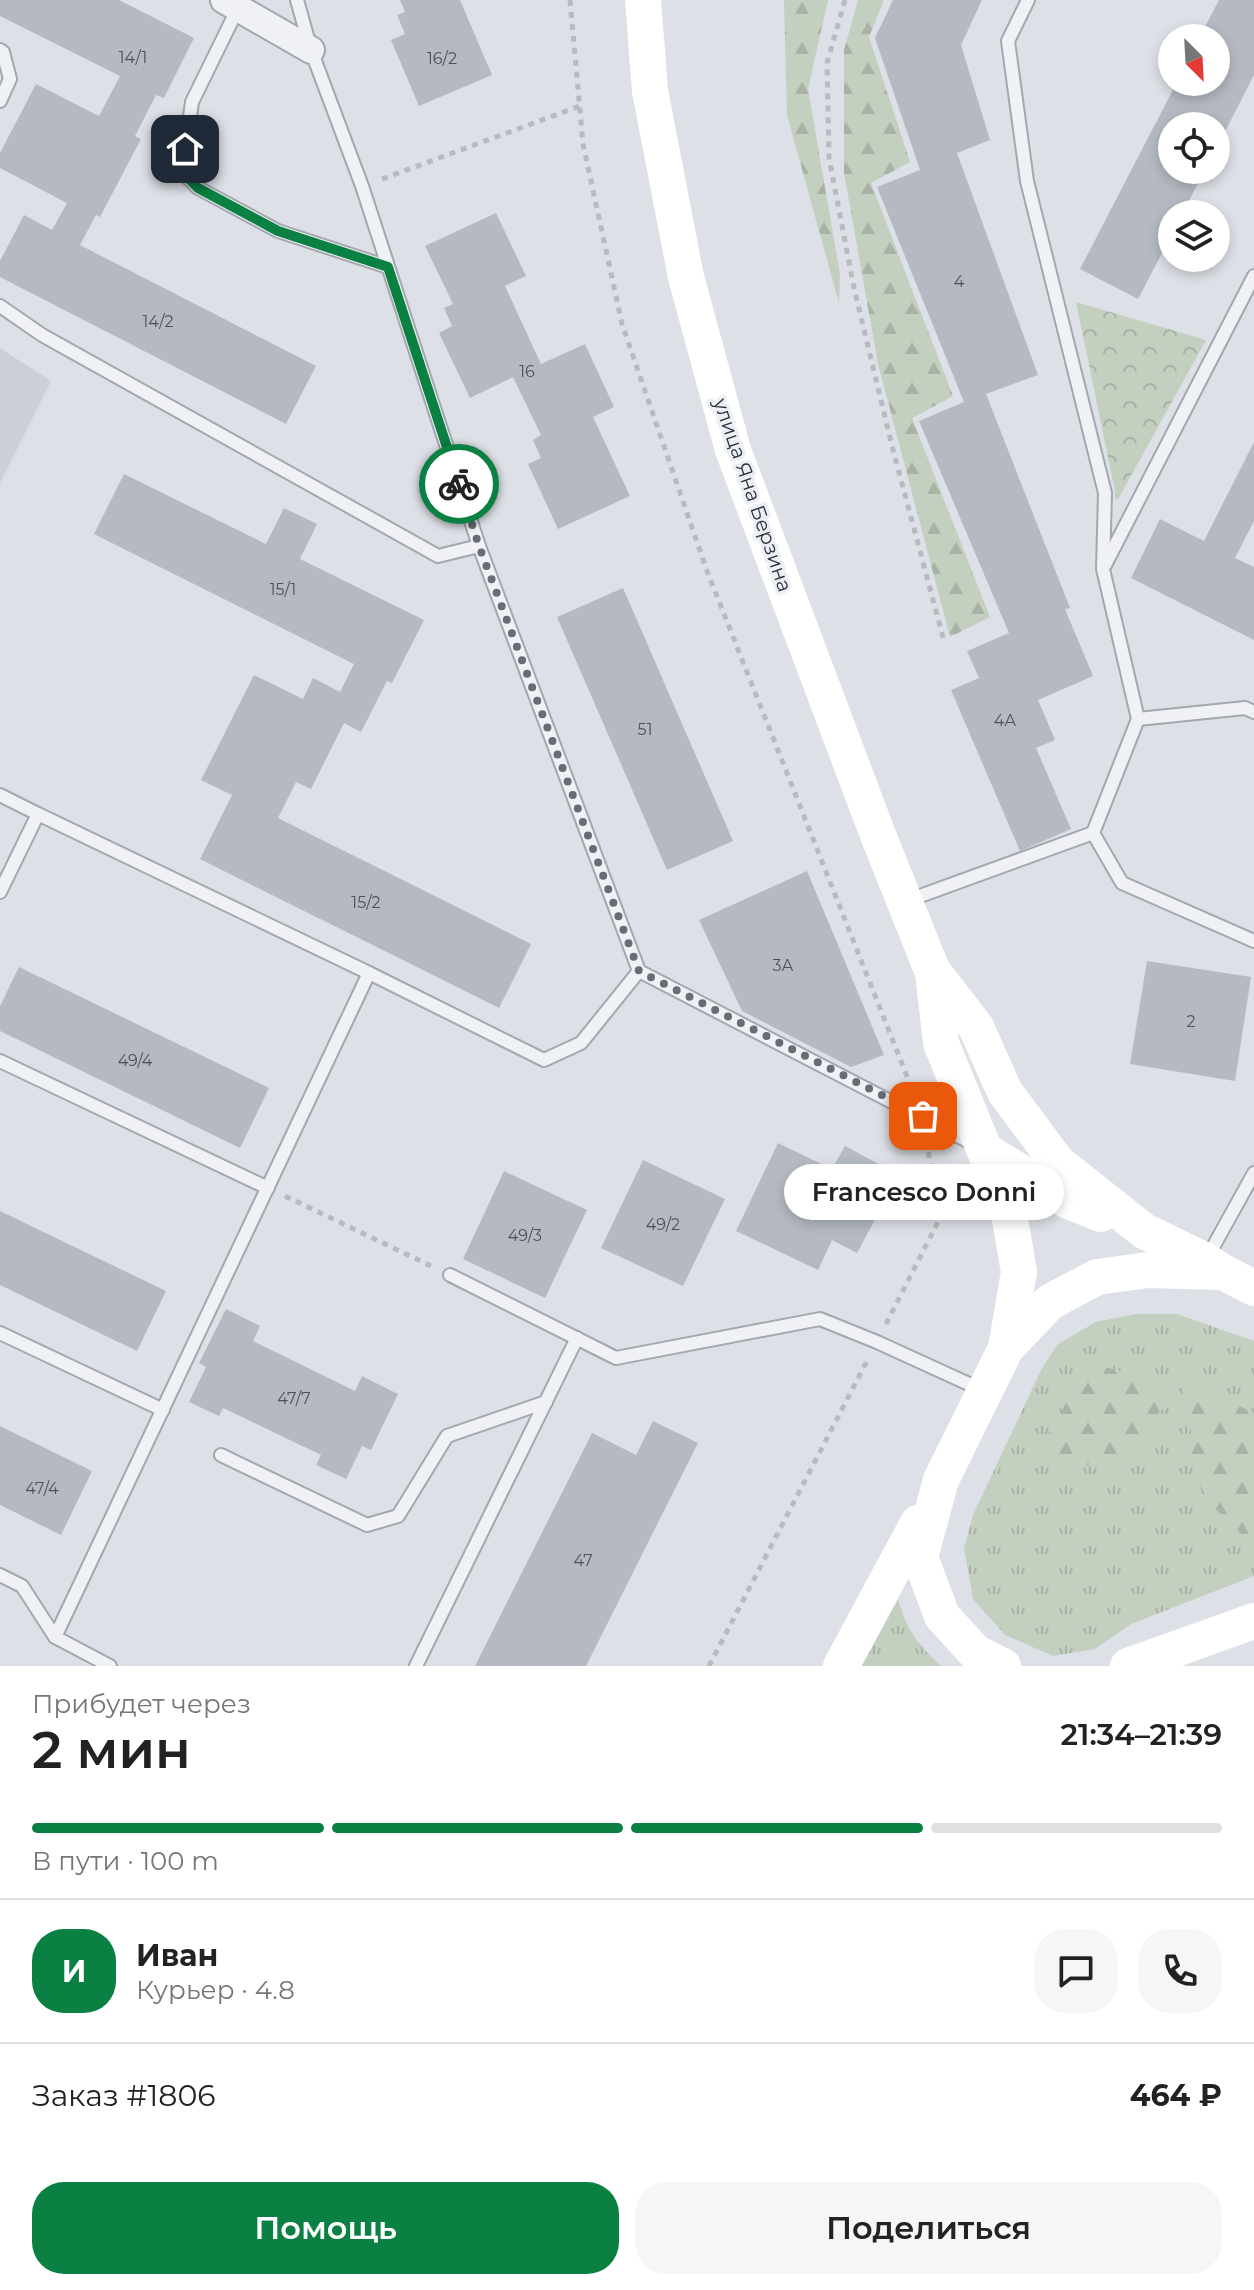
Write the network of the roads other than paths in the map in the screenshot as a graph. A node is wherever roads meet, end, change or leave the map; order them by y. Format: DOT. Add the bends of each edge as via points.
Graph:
graph roads {
  1 [pos="297,0"];
  2 [pos="643,0"];
  3 [pos="1028,0"];
  4 [pos="231,3"];
  5 [pos="0,50"];
  6 [pos="311,50"];
  7 [pos="0,101"];
  8 [pos="388,267"];
  9 [pos="1254,276"];
  10 [pos="0,306"];
  11 [pos="479,546"];
  12 [pos="1103,569"];
  13 [pos="1254,712"];
  14 [pos="1138,719"];
  15 [pos="0,795"];
  16 [pos="38,814"];
  17 [pos="1093,833"];
  18 [pos="0,892"];
  19 [pos="905,901"];
  20 [pos="1254,941"];
  21 [pos="932,970"];
  22 [pos="639,971"];
  23 [pos="369,973"];
  24 [pos="0,1061"];
  25 [pos="986,1151"];
  26 [pos="1254,1173"];
  27 [pos="268,1188"];
  28 [pos="1144,1231"];
  29 [pos="1228,1274"];
  30 [pos="450,1275"];
  31 [pos="0,1333"];
  32 [pos="577,1338"];
  33 [pos="1006,1348"];
  34 [pos="985,1391"];
  35 [pos="546,1402"];
  36 [pos="163,1410"];
  37 [pos="221,1455"];
  38 [pos="941,1480"];
  39 [pos="0,1575"];
  40 [pos="1254,1621"];
  41 [pos="55,1637"];
  42 [pos="110,1666"];
  43 [pos="416,1666"];
  44 [pos="841,1666"];
  45 [pos="1003,1666"];
  46 [pos="1128,1666"];
  1 -- 6 [label="lane"];
  2 -- 19 [label="main road, улица Яна Берзина" via="650,91 686,277 733,450"];
  3 -- 12 [label="lane" via="1008,41 1014,88 1027,181 1105,493"];
  4 -- 6 [label="street"];
  4 -- 8 [label="lane" via="192,102 182,172 198,188 278,231"];
  5 -- 7 [label="lane" via="10,79"];
  6 -- 8 [label="lane"];
  8 -- 11 [label="lane"];
  9 -- 12 [label="lane"];
  10 -- 11 [label="lane" via="42,335 438,556"];
  11 -- 22 [label="lane"];
  12 -- 14 [label="lane"];
  13 -- 14 [label="lane" via="1245,708"];
  14 -- 17 [label="lane"];
  15 -- 16 [label="lane"];
  16 -- 18 [label="lane"];
  16 -- 23 [label="lane"];
  17 -- 19 [label="lane"];
  17 -- 20 [label="lane" via="1122,883"];
  19 -- 21 [label="main road, улица Яна Берзина"];
  21 -- 25 [label="main road" via="941,1043"];
  21 -- 28 [label="main road" via="976,1027 1005,1092 1057,1162"];
  22 -- 23 [label="lane" via="581,1043 544,1060"];
  22 -- 25 [label="lane"];
  23 -- 27 [label="lane"];
  24 -- 27 [label="lane"];
  25 -- 28 [label="main road" via="1066,1200"];
  25 -- 33 [label="main road" via="1008,1208 1019,1272"];
  26 -- 29 [label="lane"];
  27 -- 36 [label="lane"];
  28 -- 29 [label="main road"];
  29 -- 33 [label="main road" via="1148,1270 1097,1277 1050,1302"];
  30 -- 32 [label="lane"];
  31 -- 36 [label="lane"];
  32 -- 34 [label="lane" via="616,1358 820,1319"];
  32 -- 35 [label="lane"];
  33 -- 34 [label="main road"];
  34 -- 38 [label="main road"];
  35 -- 37 [label="lane" via="447,1436 398,1516 367,1525"];
  35 -- 43 [label="lane"];
  36 -- 41 [label="lane"];
  38 -- 44 [label="main road"];
  38 -- 45 [label="main road" via="920,1557 942,1616 975,1652"];
  39 -- 41 [label="lane" via="22,1586"];
  40 -- 46 [label="main road"];
  41 -- 42 [label="lane"];
}
